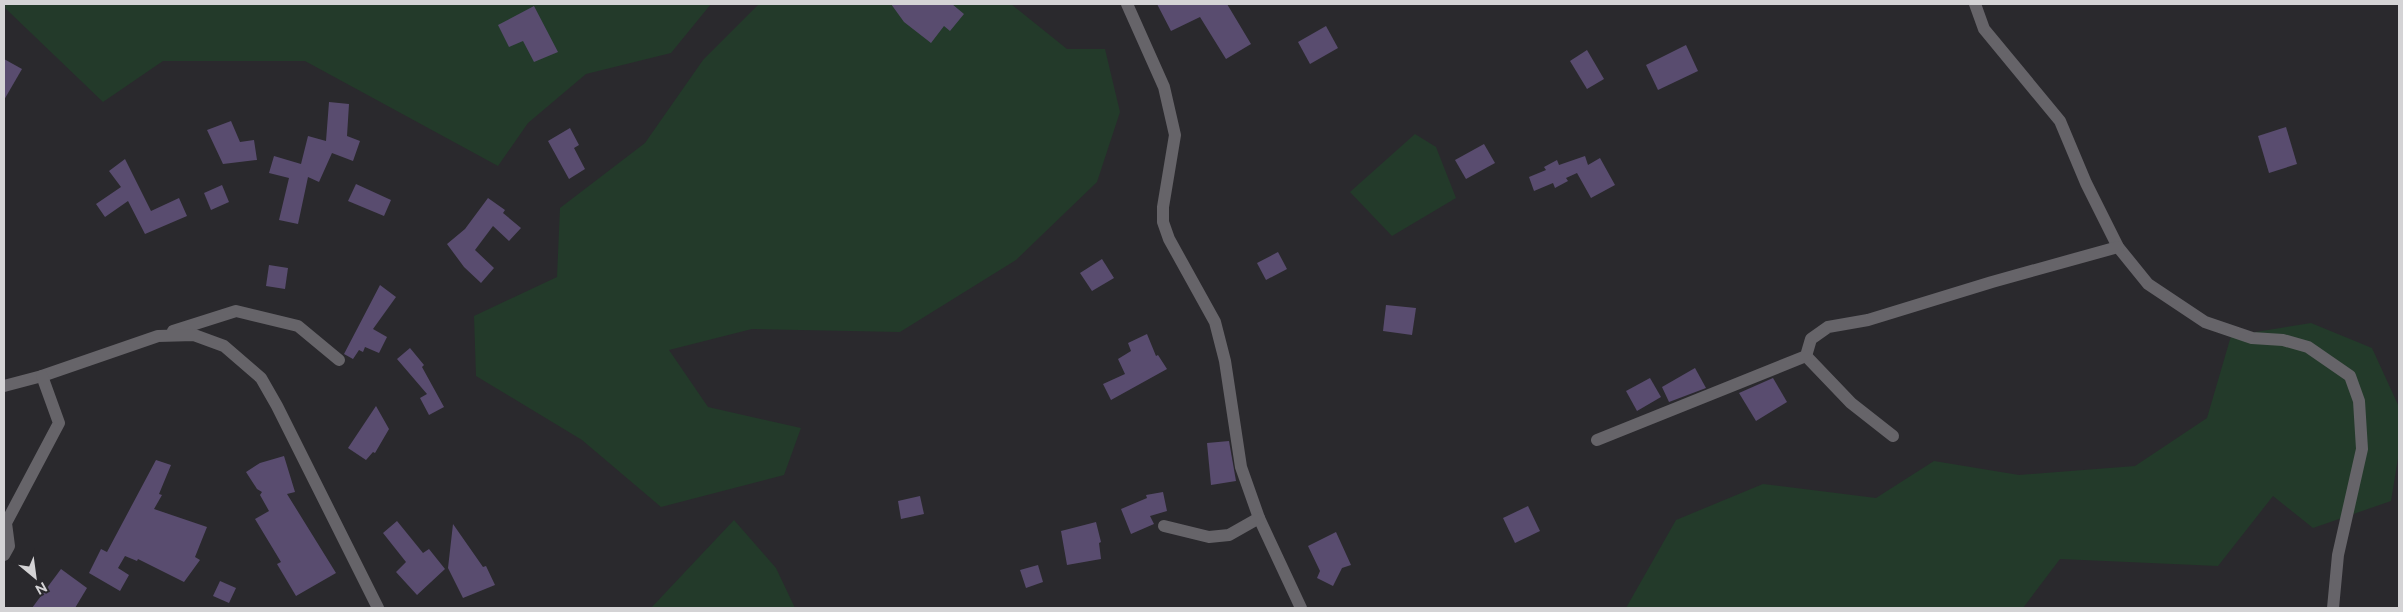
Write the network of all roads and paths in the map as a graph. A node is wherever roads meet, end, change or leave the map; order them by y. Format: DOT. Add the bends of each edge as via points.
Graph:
graph roads {
  1 [pos="1127,4"];
  2 [pos="1975,4"];
  3 [pos="2118,248"];
  4 [pos="158,336"];
  5 [pos="1806,356"];
  6 [pos="339,360"];
  7 [pos="42,376"];
  8 [pos="4,386"];
  9 [pos="1894,436"];
  10 [pos="1597,440"];
  11 [pos="1259,518"];
  12 [pos="1164,526"];
  13 [pos="4,555"];
  14 [pos="378,608"];
  15 [pos="1301,608"];
  16 [pos="2333,608"];
  1 -- 11 [label="street" via="1164,88 1175,135 1163,207 1164,222 1169,239 1215,322 1225,361 1241,467"];
  2 -- 3 [label="street" via="1984,29 2060,121"];
  3 -- 5 [label="street" via="1868,320 1828,326 1811,339"];
  3 -- 16 [label="street" via="2148,284 2205,322 2252,338 2283,340 2308,348 2350,376 2359,401 2362,449 2338,555"];
  4 -- 6 [label="street" via="236,311 298,326"];
  4 -- 7 [label="street"];
  4 -- 14 [label="street" via="194,335 224,346 261,378"];
  5 -- 9 [label="street" via="1851,404"];
  5 -- 10 [label="street"];
  7 -- 8 [label="street"];
  7 -- 13 [label="street" via="59,423 6,523 9,546"];
  11 -- 12 [label="street" via="1229,534 1209,537"];
  11 -- 15 [label="street"];
}
